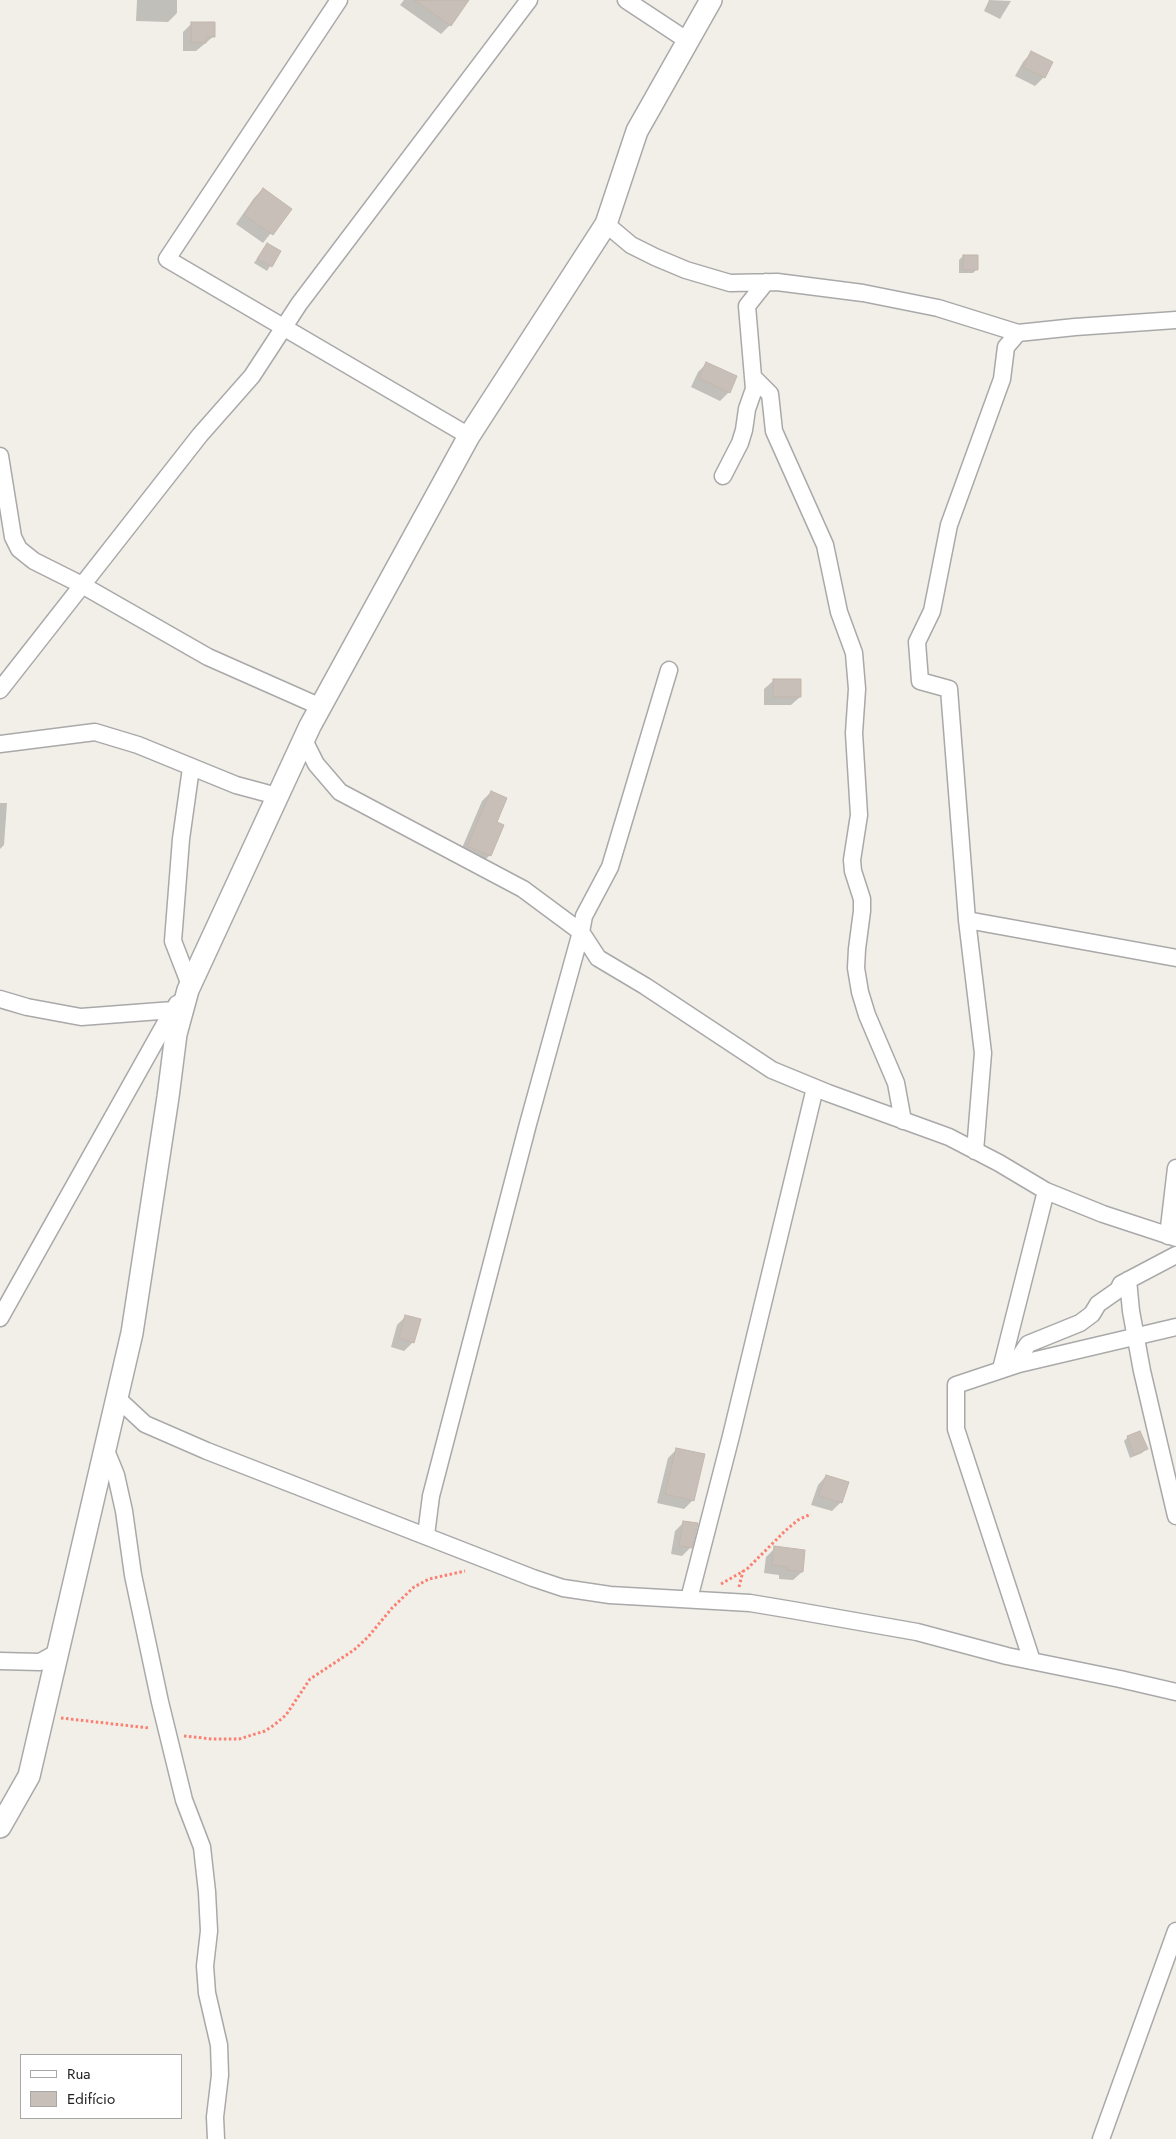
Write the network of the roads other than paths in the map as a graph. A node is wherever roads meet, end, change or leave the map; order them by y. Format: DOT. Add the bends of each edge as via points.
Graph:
graph roads {
  1 [pos="339,0"];
  2 [pos="528,0"];
  3 [pos="626,0"];
  4 [pos="711,0"];
  5 [pos="688,41"];
  6 [pos="606,224"];
  7 [pos="766,282"];
  8 [pos="1176,320"];
  9 [pos="284,327"];
  10 [pos="1018,333"];
  11 [pos="754,378"];
  12 [pos="470,436"];
  13 [pos="0,459"];
  14 [pos="723,476"];
  15 [pos="82,585"];
  16 [pos="669,670"];
  17 [pos="0,690"];
  18 [pos="321,707"];
  19 [pos="304,740"];
  20 [pos="0,744"];
  21 [pos="191,768"];
  22 [pos="278,796"];
  23 [pos="967,920"];
  24 [pos="581,932"];
  25 [pos="1176,958"];
  26 [pos="183,998"];
  27 [pos="0,999"];
  28 [pos="815,1088"];
  29 [pos="903,1121"];
  30 [pos="975,1151"];
  31 [pos="1176,1168"];
  32 [pos="1046,1191"];
  33 [pos="1172,1237"];
  34 [pos="1176,1255"];
  35 [pos="1128,1280"];
  36 [pos="0,1318"];
  37 [pos="1176,1327"];
  38 [pos="1135,1337"];
  39 [pos="1020,1364"];
  40 [pos="1001,1369"];
  41 [pos="117,1398"];
  42 [pos="105,1448"];
  43 [pos="1176,1516"];
  44 [pos="426,1534"];
  45 [pos="690,1596"];
  46 [pos="58,1652"];
  47 [pos="0,1661"];
  48 [pos="1032,1661"];
  49 [pos="1176,1692"];
  50 [pos="0,1827"];
  51 [pos="1176,1931"];
  52 [pos="216,2139"];
  53 [pos="1100,2139"];
  1 -- 9 [label="street" via="167,259"];
  2 -- 9 [label="street"];
  3 -- 5 [label="street"];
  4 -- 5 [label="street"];
  5 -- 6 [label="street" via="637,131"];
  6 -- 7 [label="street" via="631,245 686,270 730,283"];
  6 -- 12 [label="street"];
  7 -- 10 [label="street" via="853,292 938,308"];
  7 -- 11 [label="street" via="747,306"];
  8 -- 10 [label="street"];
  9 -- 12 [label="street"];
  9 -- 15 [label="street" via="252,376 200,435"];
  10 -- 23 [label="street" via="1006,347 1002,379 950,525 932,611 917,642 920,682 949,689"];
  11 -- 14 [label="street" via="744,430"];
  11 -- 29 [label="street" via="770,394 774,431 825,545 839,612 854,653 859,815 852,860 862,899 856,968 867,1015 896,1083"];
  12 -- 18 [label="street"];
  13 -- 15 [label="street" via="13,537 19,549 34,561"];
  15 -- 17 [label="street"];
  15 -- 18 [label="street" via="208,657"];
  16 -- 24 [label="street" via="610,867 584,916"];
  18 -- 19 [label="street"];
  19 -- 22 [label="street"];
  19 -- 24 [label="street" via="316,764 340,792 523,888"];
  20 -- 21 [label="street" via="96,732"];
  21 -- 22 [label="street"];
  21 -- 26 [label="street" via="181,839 173,941"];
  22 -- 26 [label="street"];
  23 -- 25 [label="street"];
  23 -- 30 [label="street" via="983,1053"];
  24 -- 28 [label="street" via="598,958 772,1070"];
  24 -- 44 [label="street" via="431,1496"];
  26 -- 27 [label="street" via="81,1017"];
  26 -- 36 [label="street"];
  26 -- 41 [label="street" via="132,1333"];
  28 -- 29 [label="street"];
  28 -- 45 [label="street" via="732,1436"];
  29 -- 30 [label="street" via="949,1137"];
  30 -- 32 [label="street"];
  31 -- 33 [label="street"];
  32 -- 33 [label="street"];
  32 -- 40 [label="street"];
  34 -- 35 [label="street"];
  35 -- 38 [label="street"];
  35 -- 39 [label="street" via="1080,1323 1028,1344 1020,1356"];
  37 -- 38 [label="street"];
  38 -- 39 [label="street"];
  38 -- 43 [label="street"];
  39 -- 40 [label="street"];
  40 -- 48 [label="street" via="956,1385 956,1429"];
  41 -- 42 [label="street"];
  41 -- 44 [label="street" via="145,1424"];
  42 -- 46 [label="street"];
  42 -- 52 [label="street" via="116,1475 133,1575 167,1733 184,1800 202,1847 209,1931 205,1966 219,2053"];
  44 -- 45 [label="street" via="563,1588 610,1594"];
  45 -- 48 [label="street" via="896,1627"];
  46 -- 47 [label="street" via="40,1662"];
  46 -- 50 [label="street" via="29,1776"];
  48 -- 49 [label="street"];
  51 -- 53 [label="street"];
}
